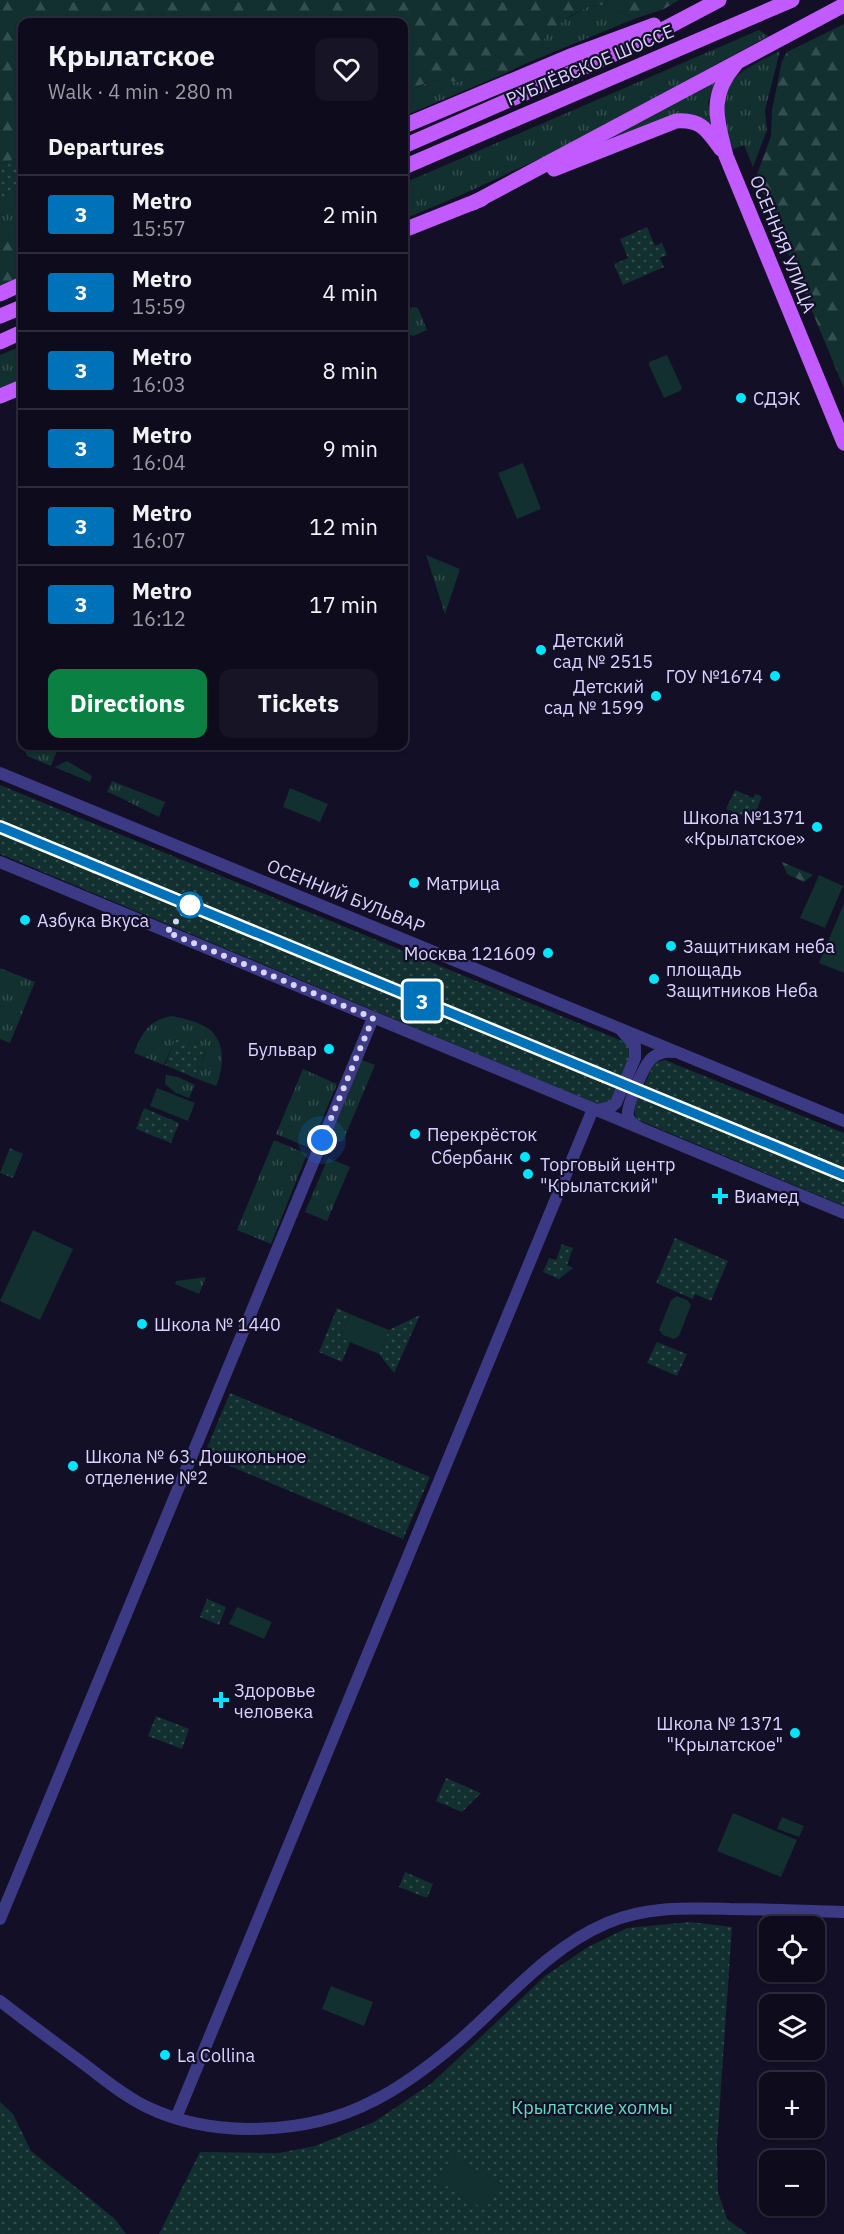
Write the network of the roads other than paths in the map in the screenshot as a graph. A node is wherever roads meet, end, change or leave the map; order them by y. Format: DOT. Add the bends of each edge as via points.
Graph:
graph roads {
  1 [pos="792,0"];
  2 [pos="715,2"];
  3 [pos="844,5"];
  4 [pos="739,61"];
  5 [pos="408,124"];
  6 [pos="408,144"];
  7 [pos="726,156"];
  8 [pos="408,165"];
  9 [pos="473,203"];
  10 [pos="408,228"];
  11 [pos="18,286"];
  12 [pos="0,294"];
  13 [pos="18,309"];
  14 [pos="0,316"];
  15 [pos="18,334"];
  16 [pos="0,342"];
  17 [pos="18,389"];
  18 [pos="0,396"];
  19 [pos="844,443"];
  20 [pos="0,773"];
  21 [pos="0,862"];
  22 [pos="373,1018"];
  23 [pos="619,1028"];
  24 [pos="681,1054"];
  25 [pos="595,1109"];
  26 [pos="844,1121"];
  27 [pos="639,1128"];
  28 [pos="844,1213"];
  29 [pos="844,1912"];
  30 [pos="0,1919"];
  31 [pos="0,2001"];
  32 [pos="176,2118"];
  1 -- 8 [label="main road, РУБЛЁВСКОЕ ШОССЕ"];
  2 -- 5 [label="main road" via="573,55"];
  2 -- 6 [label="main road, РУБЛЁВСКОЕ ШОССЕ" via="626,49"];
  3 -- 4 [label="main road"];
  4 -- 7 [label="main road, ОСЕННЯЯ УЛИЦА" via="722,84 716,101"];
  4 -- 9 [label="main road"];
  7 -- 9 [label="main road" via="702,126 687,120 676,121"];
  7 -- 19 [label="main road, ОСЕННЯЯ УЛИЦА"];
  9 -- 10 [label="main road"];
  11 -- 12 [label="main road"];
  13 -- 14 [label="main road"];
  15 -- 16 [label="main road"];
  17 -- 18 [label="main road"];
  20 -- 23 [label="street, ОСЕННИЙ БУЛЬВАР"];
  21 -- 22 [label="street"];
  22 -- 25 [label="street"];
  22 -- 30 [label="street"];
  23 -- 24 [label="street, ОСЕННИЙ БУЛЬВАР"];
  23 -- 25 [label="street" via="635,1047 635,1058 616,1103"];
  24 -- 26 [label="street, ОСЕННИЙ БУЛЬВАР"];
  24 -- 27 [label="street" via="661,1053 646,1066 627,1112"];
  25 -- 27 [label="street"];
  25 -- 32 [label="street"];
  27 -- 28 [label="street"];
  29 -- 32 [label="street" via="677,1909 629,1916 608,1923 561,1950 434,2061 388,2094 363,2106 278,2128 231,2128"];
  31 -- 32 [label="street" via="114,2087 144,2106"];
}
